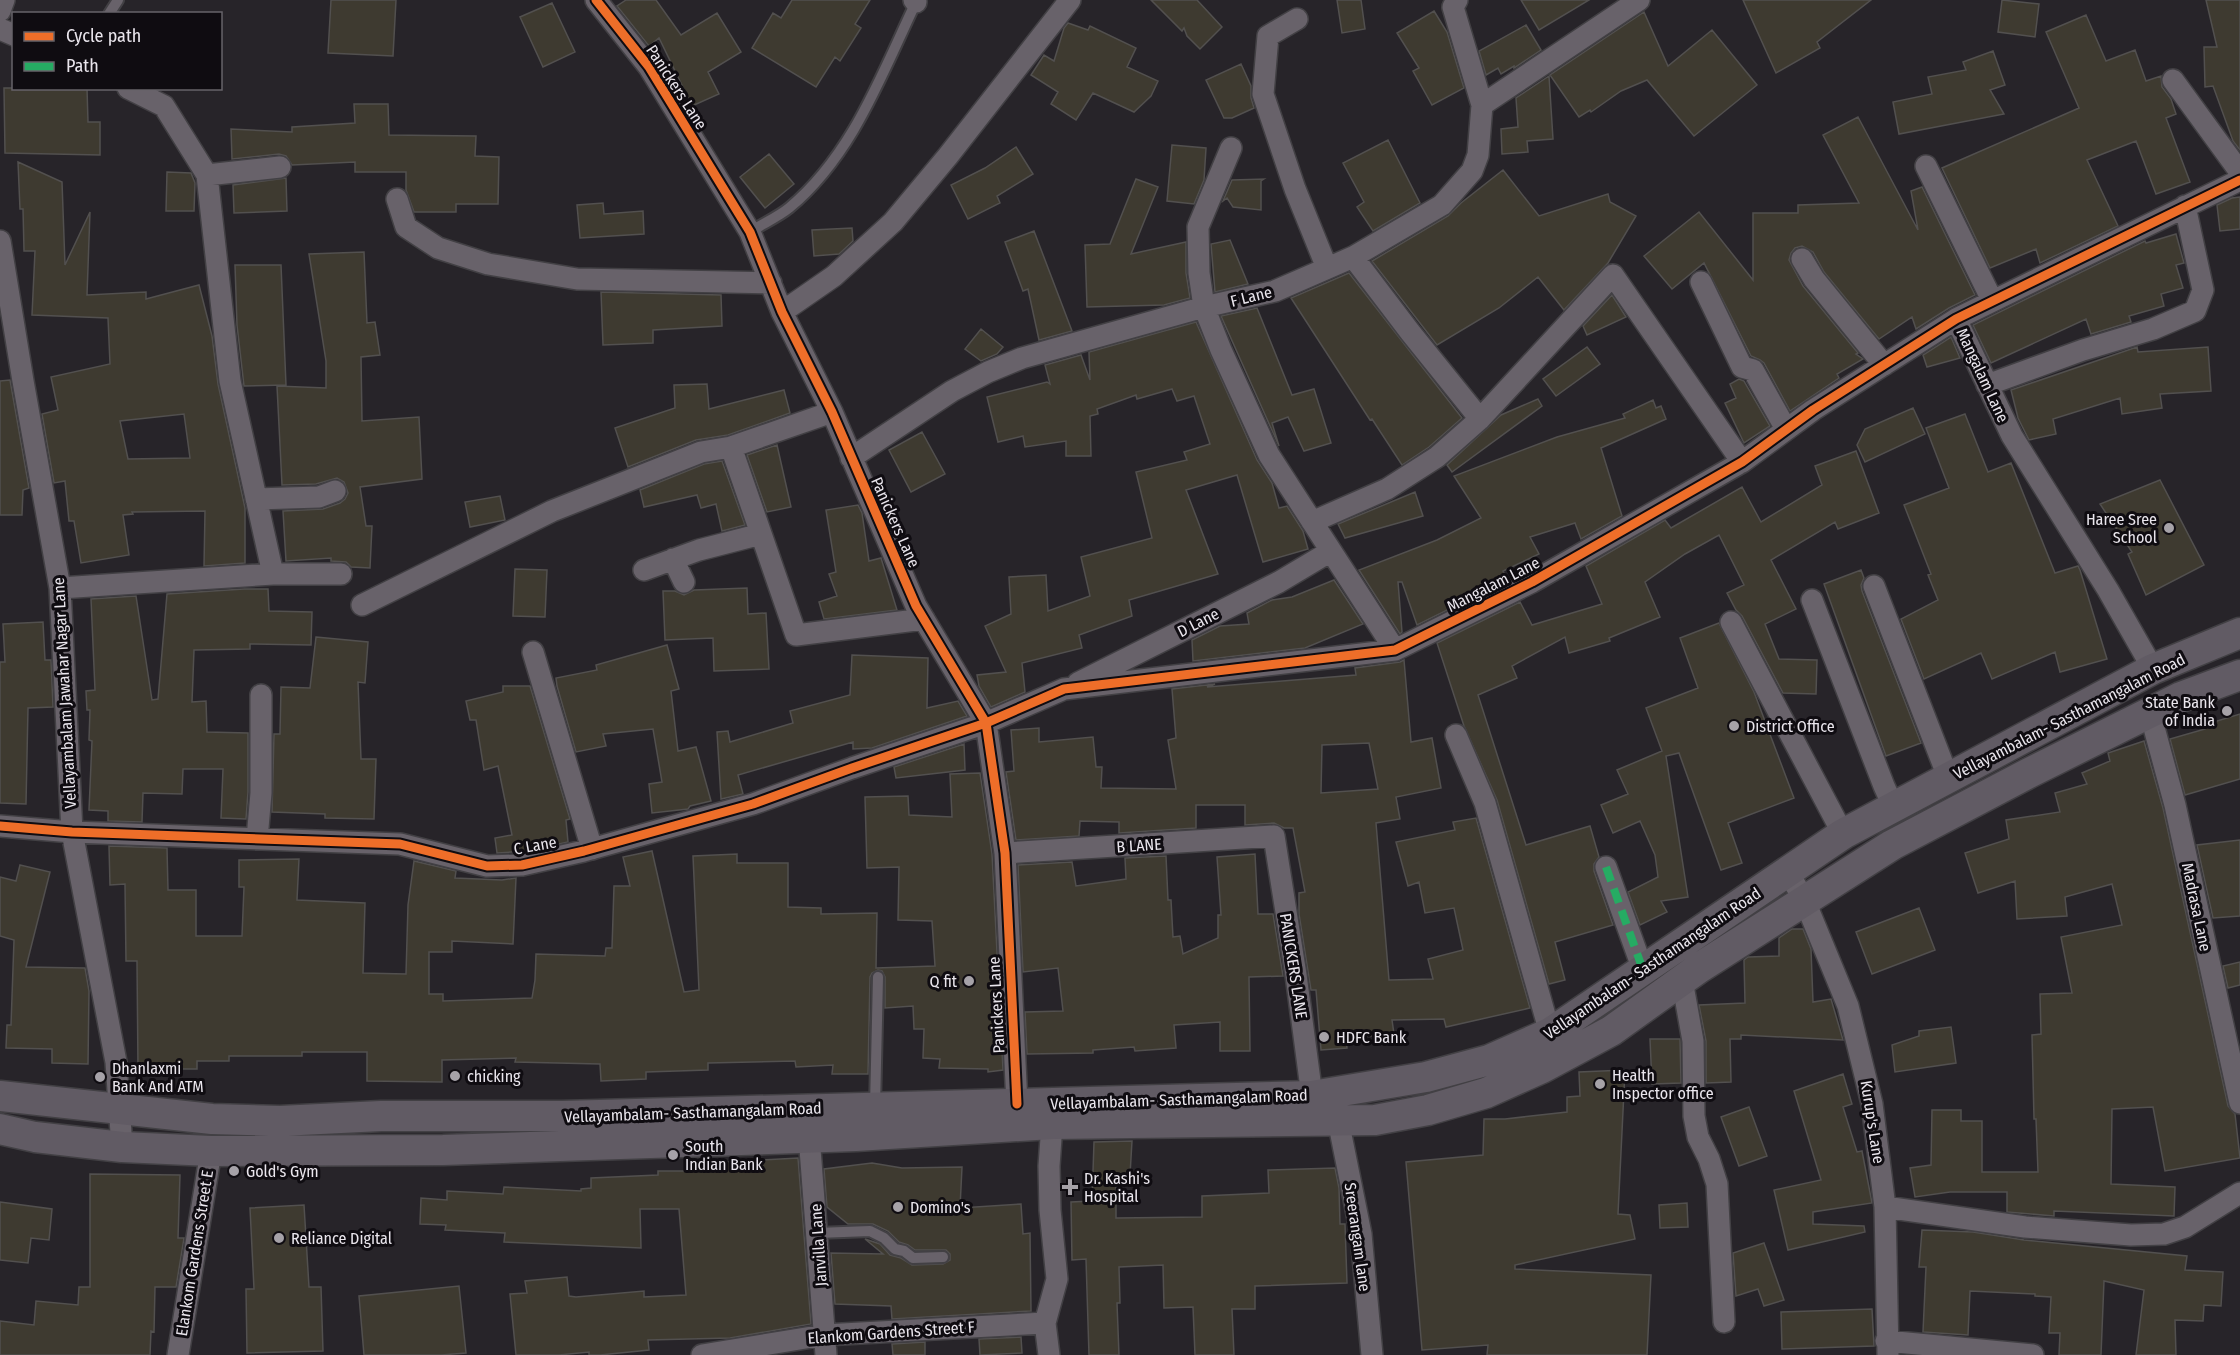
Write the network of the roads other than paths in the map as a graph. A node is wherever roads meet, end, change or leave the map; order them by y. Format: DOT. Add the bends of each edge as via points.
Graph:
graph roads {
  1 [pos="4,0"];
  2 [pos="596,0"];
  3 [pos="915,0"];
  4 [pos="1070,0"];
  5 [pos="1457,0"];
  6 [pos="1640,0"];
  7 [pos="0,11"];
  8 [pos="1297,19"];
  9 [pos="2174,80"];
  10 [pos="132,90"];
  11 [pos="1482,105"];
  12 [pos="1231,148"];
  13 [pos="1926,166"];
  14 [pos="280,167"];
  15 [pos="2240,172"];
  16 [pos="207,175"];
  17 [pos="2240,180"];
  18 [pos="397,200"];
  19 [pos="2185,206"];
  20 [pos="750,232"];
  21 [pos="0,242"];
  22 [pos="1353,257"];
  23 [pos="1802,259"];
  24 [pos="1327,268"];
  25 [pos="1701,282"];
  26 [pos="771,283"];
  27 [pos="1992,300"];
  28 [pos="1204,307"];
  29 [pos="782,312"];
  30 [pos="1956,319"];
  31 [pos="1884,365"];
  32 [pos="1987,385"];
  33 [pos="832,412"];
  34 [pos="1480,419"];
  35 [pos="1786,429"];
  36 [pos="731,447"];
  37 [pos="851,458"];
  38 [pos="1742,462"];
  39 [pos="335,491"];
  40 [pos="256,499"];
  41 [pos="1312,522"];
  42 [pos="761,534"];
  43 [pos="1331,551"];
  44 [pos="673,559"];
  45 [pos="644,570"];
  46 [pos="273,574"];
  47 [pos="341,574"];
  48 [pos="684,582"];
  49 [pos="1874,586"];
  50 [pos="60,588"];
  51 [pos="1812,600"];
  52 [pos="362,605"];
  53 [pos="924,619"];
  54 [pos="1731,622"];
  55 [pos="2240,633"];
  56 [pos="1395,651"];
  57 [pos="533,652"];
  58 [pos="2153,669"];
  59 [pos="2240,675"];
  60 [pos="1064,690"];
  61 [pos="261,695"];
  62 [pos="2150,713"];
  63 [pos="986,723"];
  64 [pos="1456,735"];
  65 [pos="1948,777"];
  66 [pos="1893,806"];
  67 [pos="0,826"];
  68 [pos="72,832"];
  69 [pos="1843,834"];
  70 [pos="1274,836"];
  71 [pos="257,838"];
  72 [pos="592,849"];
  73 [pos="1005,853"];
  74 [pos="1606,867"];
  75 [pos="1788,873"];
  76 [pos="1804,899"];
  77 [pos="1643,970"];
  78 [pos="878,977"];
  79 [pos="1682,980"];
  80 [pos="1550,1034"];
  81 [pos="0,1096"];
  82 [pos="1312,1096"];
  83 [pos="2240,1102"];
  84 [pos="1017,1104"];
  85 [pos="875,1107"];
  86 [pos="121,1109"];
  87 [pos="341,1117"];
  88 [pos="1338,1120"];
  89 [pos="1052,1124"];
  90 [pos="0,1129"];
  91 [pos="809,1136"];
  92 [pos="122,1146"];
  93 [pos="341,1150"];
  94 [pos="211,1151"];
  95 [pos="2240,1193"];
  96 [pos="1885,1207"];
  97 [pos="817,1233"];
  98 [pos="943,1257"];
  99 [pos="1724,1322"];
  100 [pos="1045,1323"];
  101 [pos="825,1345"];
  102 [pos="1887,1348"];
  103 [pos="178,1355"];
  104 [pos="702,1355"];
  105 [pos="1049,1355"];
  106 [pos="1372,1355"];
  107 [pos="2033,1355"];
  1 -- 7 [label="street"];
  2 -- 20 [label="street, Panickers Lane" via="649,67"];
  3 -- 20 [label="lane" via="862,116 831,165 789,208"];
  4 -- 29 [label="street" via="893,222 834,276"];
  5 -- 11 [label="street, F Lane" via="1453,7"];
  6 -- 11 [label="street"];
  8 -- 24 [label="street" via="1268,36 1263,94"];
  9 -- 15 [label="street"];
  10 -- 16 [label="street" via="164,106"];
  11 -- 22 [label="street, F Lane" via="1478,155 1472,171 1442,205"];
  12 -- 28 [label="street" via="1198,227"];
  13 -- 27 [label="street"];
  14 -- 16 [label="street"];
  16 -- 40 [label="street" via="230,381"];
  17 -- 19 [label="street"];
  18 -- 26 [label="street" via="406,227 438,248 488,264 577,279"];
  19 -- 27 [label="street"];
  19 -- 32 [label="street" via="2203,290 2195,311"];
  20 -- 26 [label="street, Panickers Lane"];
  21 -- 50 [label="street, Vellayambalam Jawahar Nagar Lane"];
  22 -- 24 [label="street, F Lane"];
  22 -- 34 [label="street"];
  23 -- 31 [label="street"];
  24 -- 28 [label="street, F Lane" via="1275,291"];
  25 -- 35 [label="street" via="1742,366 1753,370"];
  26 -- 29 [label="street, Panickers Lane"];
  27 -- 30 [label="street"];
  28 -- 37 [label="street, F Lane" via="1022,358 988,372 952,391"];
  28 -- 41 [label="street" via="1269,455"];
  29 -- 33 [label="street, Panickers Lane"];
  30 -- 31 [label="street, Mangalam Lane"];
  30 -- 32 [label="street, Mangalam Lane"];
  31 -- 35 [label="street, Mangalam Lane"];
  32 -- 58 [label="street, Mangalam Lane" via="2012,436"];
  33 -- 36 [label="street"];
  33 -- 37 [label="street, Panickers Lane"];
  34 -- 38 [label="street" via="1613,275"];
  34 -- 41 [label="street" via="1437,457 1387,489"];
  35 -- 38 [label="street, Mangalam Lane"];
  36 -- 42 [label="street"];
  36 -- 52 [label="street" via="701,452 552,511"];
  37 -- 53 [label="street, Panickers Lane"];
  38 -- 56 [label="street, Mangalam Lane" via="1532,582"];
  39 -- 40 [label="street" via="319,497"];
  40 -- 46 [label="street"];
  41 -- 43 [label="street"];
  42 -- 44 [label="street"];
  42 -- 53 [label="street" via="796,635"];
  43 -- 56 [label="street"];
  43 -- 60 [label="street, D Lane" via="1279,582"];
  44 -- 45 [label="street"];
  44 -- 48 [label="street"];
  46 -- 47 [label="street"];
  46 -- 50 [label="street"];
  49 -- 65 [label="street"];
  50 -- 68 [label="street, Vellayambalam Jawahar Nagar Lane"];
  51 -- 66 [label="street"];
  53 -- 63 [label="street, Panickers Lane"];
  54 -- 69 [label="street"];
  55 -- 58 [label="main road, Vellayambalam- Sasthamangalam Road"];
  56 -- 60 [label="street, Mangalam Lane"];
  57 -- 72 [label="street"];
  58 -- 65 [label="main road, Vellayambalam- Sasthamangalam Road"];
  59 -- 62 [label="main road, Vellayambalam- Sasthamangalam Road"];
  60 -- 63 [label="street, Mangalam Lane"];
  61 -- 71 [label="street"];
  62 -- 76 [label="main road, Vellayambalam- Sasthamangalam Road" via="1892,845"];
  62 -- 83 [label="street, Madrasa Lane" via="2175,805"];
  63 -- 72 [label="street, C Lane" via="753,804"];
  63 -- 73 [label="street, Panickers Lane"];
  64 -- 80 [label="street" via="1485,803"];
  65 -- 66 [label="main road, Vellayambalam- Sasthamangalam Road"];
  66 -- 69 [label="main road, Vellayambalam- Sasthamangalam Road"];
  67 -- 68 [label="street, C Lane"];
  68 -- 71 [label="street, C Lane"];
  68 -- 86 [label="street, Vellayambalam Jawahar Nagar Lane" via="116,1062"];
  69 -- 75 [label="main road, Vellayambalam- Sasthamangalam Road"];
  70 -- 73 [label="street, B LANE"];
  70 -- 82 [label="street, PANICKERS LANE"];
  71 -- 72 [label="street, C Lane" via="400,844 487,866 522,865"];
  73 -- 84 [label="street, Panickers Lane"];
  74 -- 77 [label="street"];
  75 -- 76 [label="street, Kurup's Lane"];
  75 -- 77 [label="main road, Vellayambalam- Sasthamangalam Road"];
  76 -- 79 [label="main road, Vellayambalam- Sasthamangalam Road"];
  76 -- 96 [label="street, Kurup's Lane" via="1848,1006 1872,1104"];
  77 -- 80 [label="main road, Vellayambalam- Sasthamangalam Road"];
  78 -- 85 [label="lane"];
  79 -- 88 [label="main road, Vellayambalam- Sasthamangalam Road" via="1611,1031 1486,1093 1385,1118"];
  79 -- 99 [label="street" via="1693,1041 1696,1126 1717,1184"];
  80 -- 82 [label="main road, Vellayambalam- Sasthamangalam Road" via="1489,1060 1426,1077"];
  81 -- 86 [label="main road, Vellayambalam- Sasthamangalam Road"];
  82 -- 84 [label="main road, Vellayambalam- Sasthamangalam Road"];
  84 -- 85 [label="main road, Vellayambalam- Sasthamangalam Road"];
  85 -- 87 [label="main road, Vellayambalam- Sasthamangalam Road" via="562,1116"];
  86 -- 87 [label="main road, Vellayambalam- Sasthamangalam Road" via="212,1119 280,1121"];
  86 -- 92 [label="street, Vellayambalam Jawahar Nagar Lane"];
  87 -- 93 [label="main road"];
  88 -- 89 [label="main road, Vellayambalam- Sasthamangalam Road"];
  88 -- 106 [label="street, Sreerangam lane" via="1361,1234"];
  89 -- 91 [label="main road, Vellayambalam- Sasthamangalam Road"];
  89 -- 100 [label="street" via="1050,1210 1057,1279"];
  90 -- 92 [label="main road, Vellayambalam- Sasthamangalam Road" via="34,1137"];
  91 -- 93 [label="main road, Vellayambalam- Sasthamangalam Road"];
  91 -- 97 [label="street, Janvilla Lane"];
  92 -- 94 [label="main road, Vellayambalam- Sasthamangalam Road"];
  93 -- 94 [label="main road, Vellayambalam- Sasthamangalam Road"];
  94 -- 103 [label="street, Elankom Gardens Street E"];
  95 -- 96 [label="street" via="2185,1227 2164,1234 2025,1227"];
  96 -- 102 [label="street, Kurup's Lane"];
  97 -- 98 [label="lane" via="870,1231 913,1258"];
  97 -- 101 [label="street, Janvilla Lane"];
  100 -- 101 [label="street, Elankom Gardens Street F"];
  100 -- 105 [label="street"];
  101 -- 104 [label="street, Elankom Gardens Street F"];
  102 -- 107 [label="street"];
}
